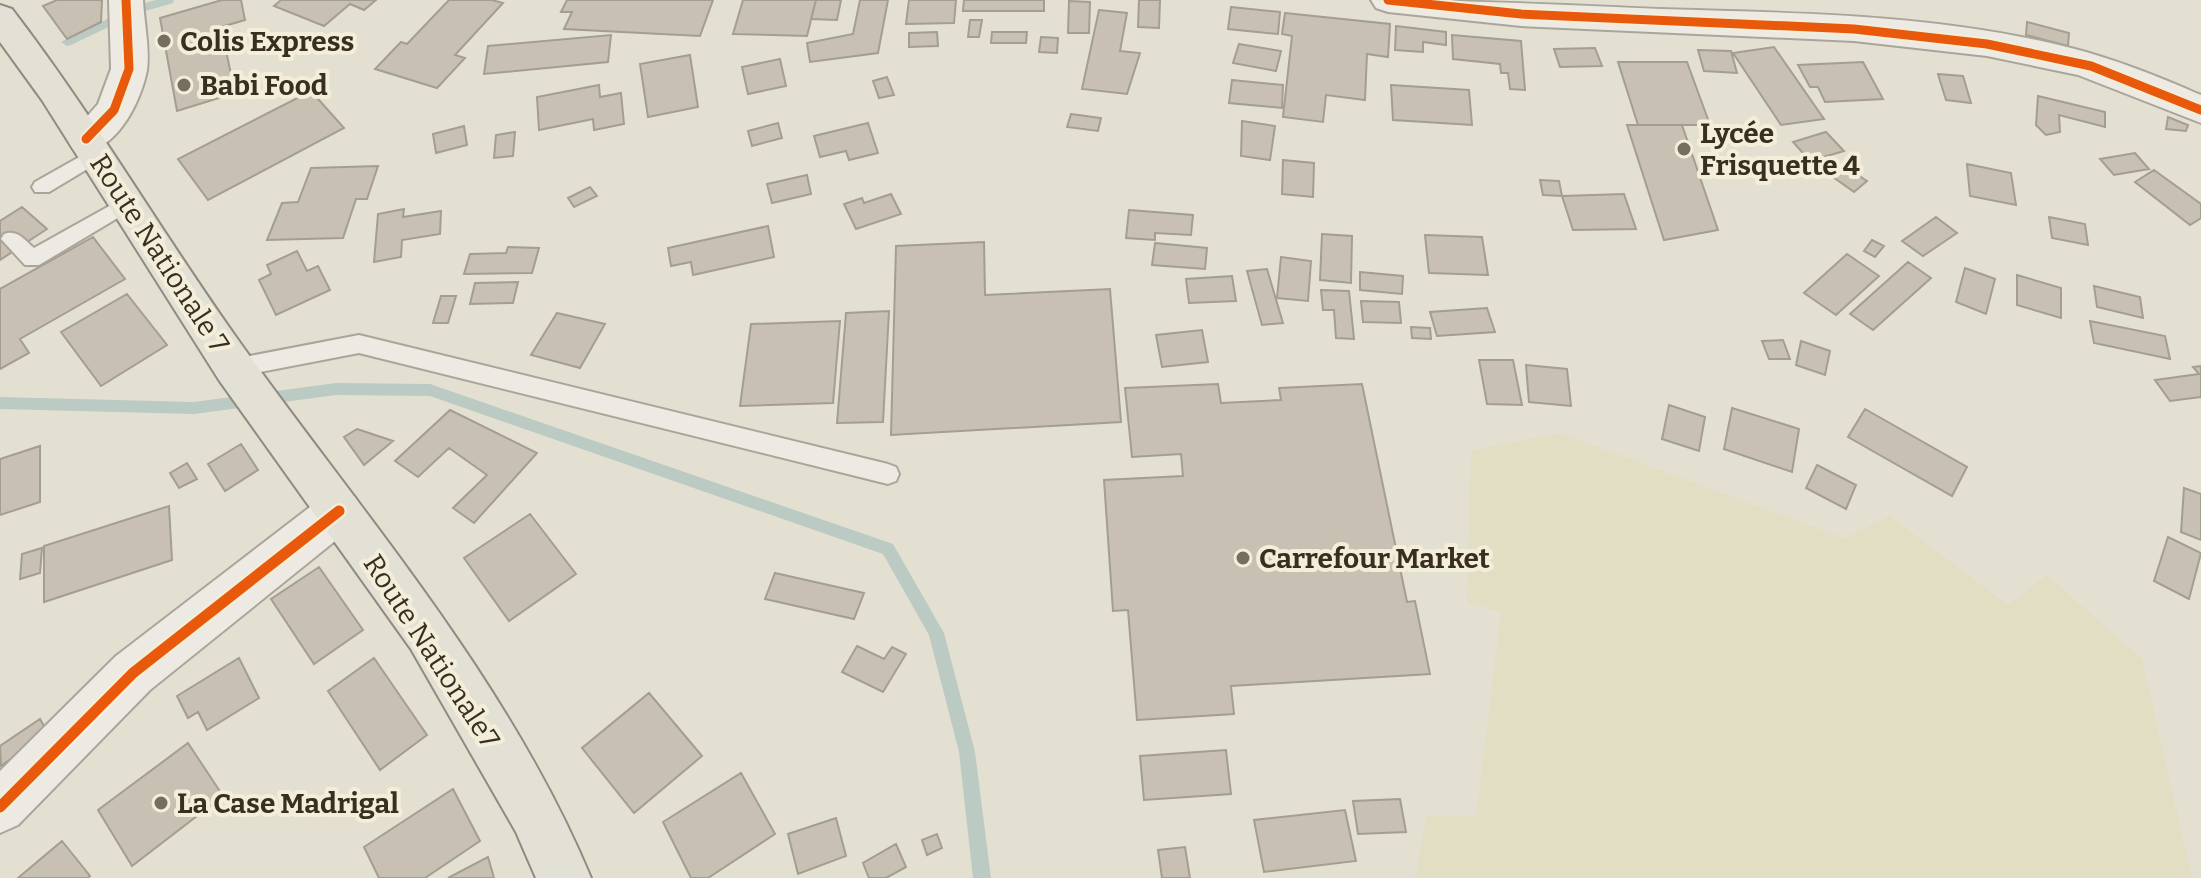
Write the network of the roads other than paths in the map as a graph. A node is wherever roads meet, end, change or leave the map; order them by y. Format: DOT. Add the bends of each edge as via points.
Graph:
graph roads {
  1 [pos="126,0"];
  2 [pos="1388,0"];
  3 [pos="0,17"];
  4 [pos="2201,110"];
  5 [pos="92,146"];
  6 [pos="42,187"];
  7 [pos="129,202"];
  8 [pos="11,239"];
  9 [pos="234,368"];
  10 [pos="285,435"];
  11 [pos="888,474"];
  12 [pos="339,511"];
  13 [pos="0,807"];
  14 [pos="564,878"];
  1 -- 5 [label="street" via="129,69 114,110"];
  2 -- 4 [label="street" via="1520,14 1858,29 1978,45 2054,56 2137,82"];
  3 -- 5 [label="main road"];
  5 -- 6 [label="lane"];
  5 -- 7 [label="main road, Route Nationale 7"];
  7 -- 8 [label="lane" via="32,259"];
  7 -- 9 [label="main road, Route Nationale 7"];
  9 -- 10 [label="main road, Route Nationale 7"];
  9 -- 11 [label="lane" via="359,344"];
  10 -- 12 [label="main road, Route Nationale7"];
  12 -- 13 [label="street" via="133,673"];
  12 -- 14 [label="main road, Route Nationale7" via="428,633 534,814"];
}
